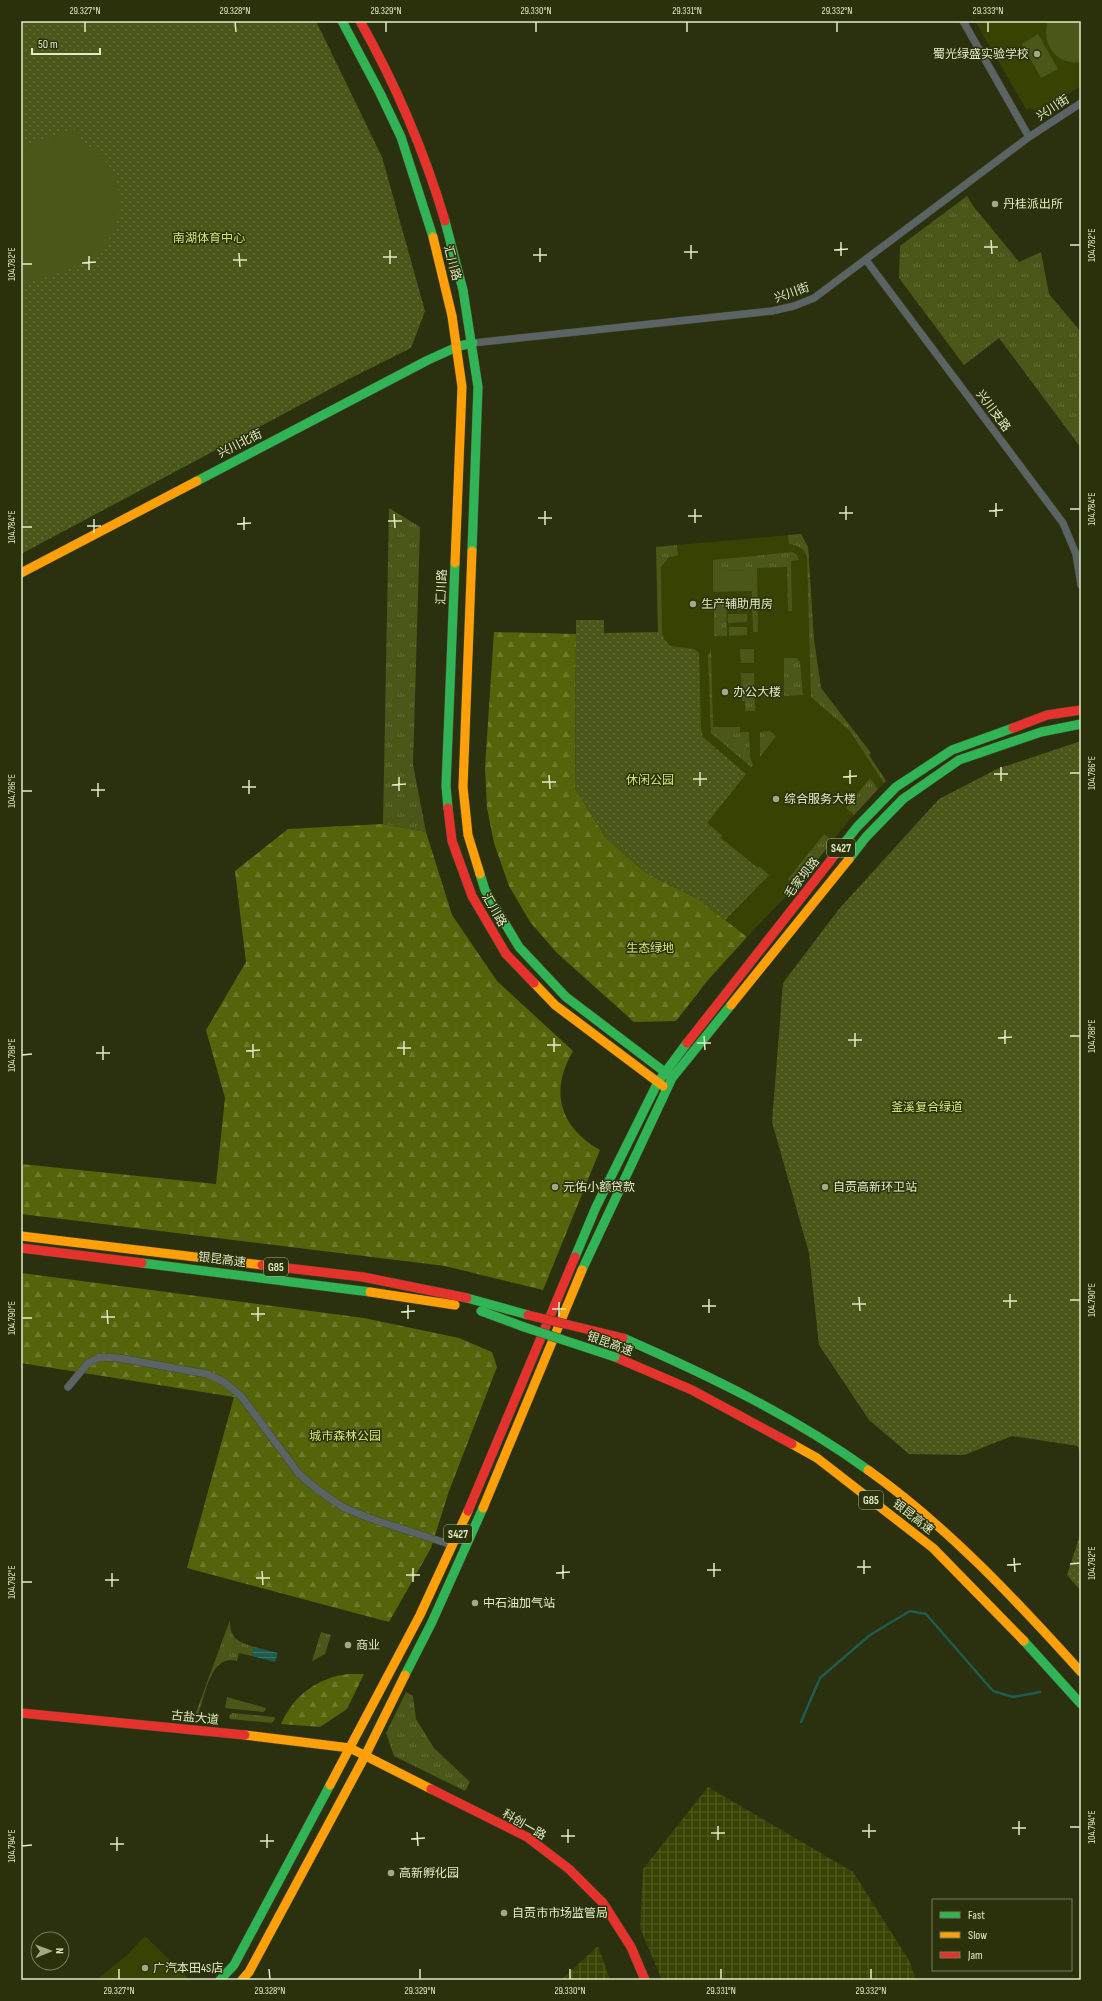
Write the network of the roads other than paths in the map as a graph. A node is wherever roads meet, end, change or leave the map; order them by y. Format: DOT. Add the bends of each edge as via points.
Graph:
graph roads {
  1 [pos="342,21"];
  2 [pos="360,21"];
  3 [pos="963,21"];
  4 [pos="1081,103"];
  5 [pos="1029,137"];
  6 [pos="866,260"];
  7 [pos="473,343"];
  8 [pos="459,346"];
  9 [pos="21,573"];
  10 [pos="1081,584"];
  11 [pos="1081,710"];
  12 [pos="1081,724"];
  13 [pos="668,1075"];
  14 [pos="658,1082"];
  15 [pos="666,1088"];
  16 [pos="21,1236"];
  17 [pos="21,1248"];
  18 [pos="68,1387"];
  19 [pos="452,1545"];
  20 [pos="1081,1672"];
  21 [pos="1081,1704"];
  22 [pos="21,1712"];
  23 [pos="350,1748"];
  24 [pos="365,1756"];
  25 [pos="220,1980"];
  26 [pos="242,1980"];
  27 [pos="645,1980"];
  1 -- 8 [label="main road, 汇川路" via="402,139 433,237"];
  2 -- 7 [label="main road, 汇川路" via="400,98 421,147 450,240"];
  3 -- 5 [label="street"];
  4 -- 5 [label="street, 兴川街"];
  5 -- 6 [label="street, 兴川街"];
  6 -- 7 [label="street, 兴川街" via="814,298 794,306 732,316"];
  6 -- 10 [label="street, 兴川支路" via="1063,522 1076,554"];
  7 -- 8 [label="main road, 兴川北街"];
  7 -- 13 [label="main road, 汇川路" via="478,387 463,787 468,835 485,890 519,947 566,997"];
  8 -- 9 [label="main road, 兴川北街"];
  8 -- 14 [label="main road, 汇川路" via="462,387 446,786 452,841 472,896 506,954 555,1005"];
  11 -- 13 [label="main road, 毛家坝路 / S427" via="1047,715 952,750 896,787 857,827"];
  12 -- 13 [label="main road, 毛家坝路 / S427" via="1041,732 959,760 903,799 866,837"];
  13 -- 14 [label="main road, S427"];
  13 -- 15 [label="main road, S427"];
  14 -- 15 [label="main road, 汇川路"];
  14 -- 19 [label="main road, S427" via="596,1207"];
  15 -- 24 [label="main road, S427" via="594,1243 471,1538"];
  16 -- 20 [label="main road, 银昆高速 / G85, bridge" via="363,1277 459,1296 623,1338 746,1395 823,1440 889,1484 968,1553"];
  17 -- 21 [label="main road, 银昆高速 / G85, bridge" via="328,1285 470,1307 615,1357 692,1390 818,1458 933,1548"];
  18 -- 19 [label="street" via="88,1363 100,1357 207,1374 224,1382 241,1396 299,1474 318,1490 344,1508"];
  19 -- 23 [label="main road, S427" via="420,1615"];
  22 -- 23 [label="main road, 古盐大道"];
  23 -- 24 [label="main road, 古盐大道"];
  23 -- 25 [label="main road, S427" via="234,1965"];
  24 -- 26 [label="main road, S427" via="249,1972"];
  24 -- 27 [label="main road, 科创一路" via="527,1838 569,1869 603,1903 631,1947"];
}
